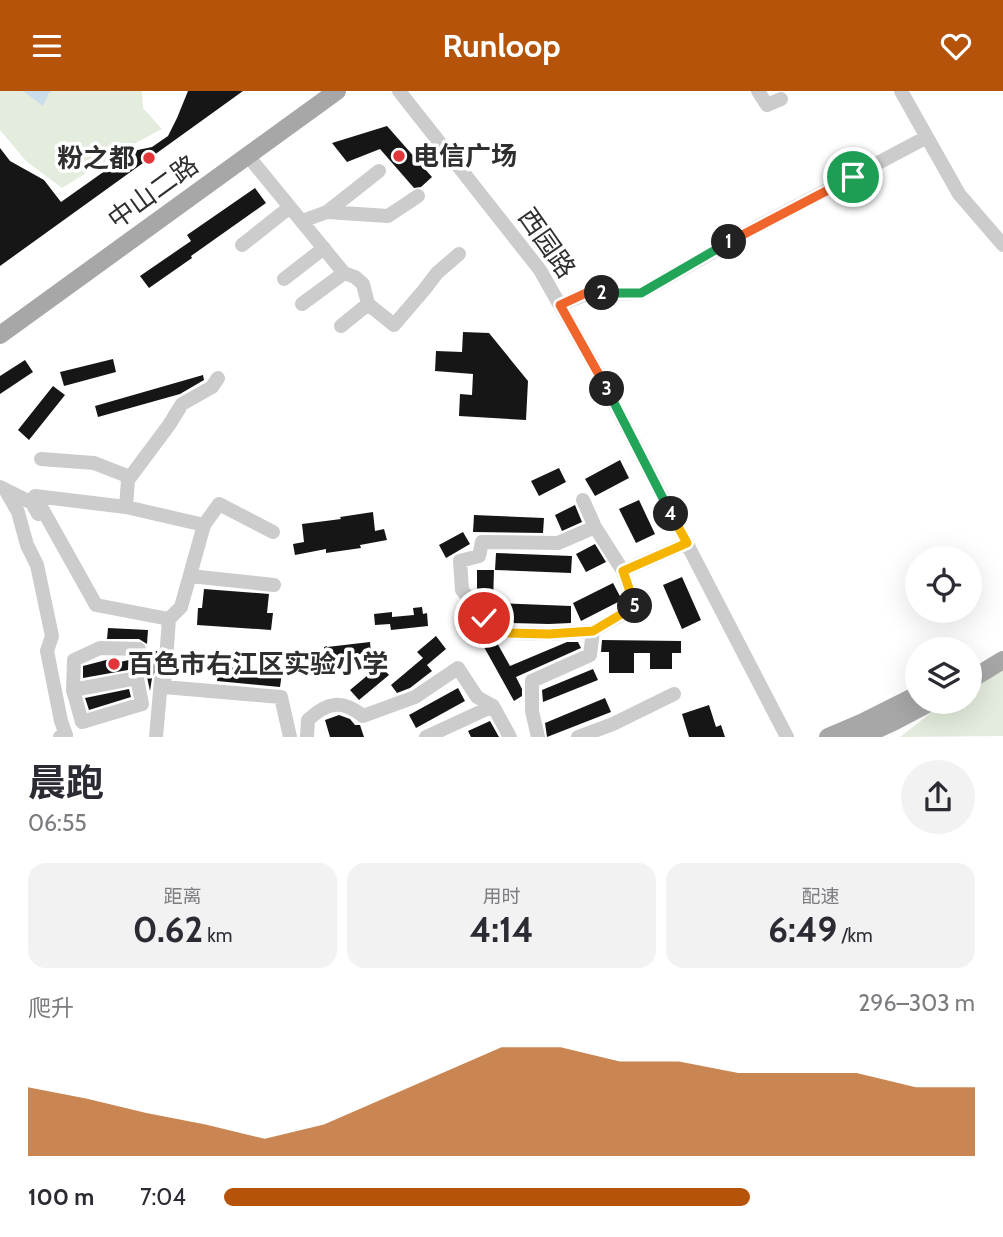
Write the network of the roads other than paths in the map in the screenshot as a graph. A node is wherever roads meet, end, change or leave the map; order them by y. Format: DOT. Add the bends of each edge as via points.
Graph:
graph roads {
  1 [pos="337,91"];
  2 [pos="399,91"];
  3 [pos="758,91"];
  4 [pos="795,91"];
  5 [pos="901,91"];
  6 [pos="778,95"];
  7 [pos="927,138"];
  8 [pos="248,156"];
  9 [pos="379,171"];
  10 [pos="418,196"];
  11 [pos="290,207"];
  12 [pos="327,212"];
  13 [pos="302,221"];
  14 [pos="242,245"];
  15 [pos="1003,245"];
  16 [pos="324,248"];
  17 [pos="459,254"];
  18 [pos="344,273"];
  19 [pos="284,279"];
  20 [pos="302,304"];
  21 [pos="368,304"];
  22 [pos="560,305"];
  23 [pos="341,325"];
  24 [pos="0,335"];
  25 [pos="218,378"];
  26 [pos="41,459"];
  27 [pos="130,477"];
  28 [pos="2,491"];
  29 [pos="583,500"];
  30 [pos="126,507"];
  31 [pos="204,525"];
  32 [pos="595,527"];
  33 [pos="273,532"];
  34 [pos="687,543"];
  35 [pos="623,571"];
  36 [pos="190,576"];
  37 [pos="274,585"];
  38 [pos="169,619"];
  39 [pos="593,631"];
  40 [pos="1003,647"];
  41 [pos="982,660"];
  42 [pos="1003,660"];
  43 [pos="982,673"];
  44 [pos="137,678"];
  45 [pos="73,690"];
  46 [pos="674,694"];
  47 [pos="905,701"];
  48 [pos="493,706"];
  49 [pos="908,714"];
  50 [pos="82,722"];
  51 [pos="64,736"];
  52 [pos="87,737"];
  53 [pos="156,737"];
  54 [pos="290,737"];
  55 [pos="307,737"];
  56 [pos="426,737"];
  57 [pos="510,737"];
  58 [pos="538,737"];
  59 [pos="578,737"];
  60 [pos="787,737"];
  61 [pos="828,737"];
  62 [pos="861,737"];
  1 -- 8 [label="main road, 中山二路"];
  2 -- 22 [label="street, 西园路" via="540,270"];
  3 -- 6 [label="street" via="767,105"];
  4 -- 6 [label="street"];
  5 -- 7 [label="street"];
  7 -- 15 [label="street" via="958,194"];
  7 -- 22 [label="street" via="641,293 586,293"];
  8 -- 11 [label="street"];
  8 -- 24 [label="main road, 中山二路"];
  9 -- 12 [label="street"];
  10 -- 12 [label="street" via="387,216"];
  11 -- 13 [label="street"];
  11 -- 14 [label="street"];
  12 -- 13 [label="street"];
  13 -- 16 [label="street"];
  16 -- 18 [label="street"];
  16 -- 19 [label="street"];
  17 -- 21 [label="street" via="436,273 394,325"];
  18 -- 20 [label="street"];
  18 -- 21 [label="street" via="363,284"];
  21 -- 23 [label="street"];
  22 -- 34 [label="street, 西园路"];
  25 -- 27 [label="street" via="212,387 182,404"];
  26 -- 27 [label="street" via="94,463"];
  27 -- 30 [label="street"];
  28 -- 51 [label="street" via="18,512 37,565 52,636 47,651"];
  28 -- 53 [label="street" via="32,503 94,614 166,623"];
  29 -- 32 [label="street"];
  30 -- 31 [label="street"];
  30 -- 38 [label="street" via="35,496 96,605"];
  31 -- 33 [label="street" via="219,504"];
  31 -- 36 [label="street"];
  32 -- 35 [label="street"];
  32 -- 39 [label="street" via="558,543 482,542 479,556 460,561 462,590 484,618 509,633"];
  34 -- 35 [label="street"];
  34 -- 60 [label="street, 西园路"];
  35 -- 39 [label="street" via="635,607"];
  36 -- 37 [label="street"];
  36 -- 38 [label="street" via="181,607"];
  38 -- 54 [label="street" via="164,687 281,697"];
  39 -- 58 [label="street" via="590,655 532,681 531,711"];
  40 -- 41 [label="main road"];
  42 -- 43 [label="main road"];
  44 -- 45 [label="street"];
  44 -- 45 [label="street" via="139,649 100,648 74,660"];
  44 -- 50 [label="street" via="142,704"];
  45 -- 50 [label="street"];
  46 -- 59 [label="street"];
  47 -- 61 [label="main road"];
  48 -- 55 [label="street" via="477,697 458,668 415,697 363,716 351,706 319,709 308,720"];
  48 -- 56 [label="street"];
  48 -- 57 [label="street"];
  49 -- 62 [label="main road"];
  50 -- 52 [label="street"];
}
